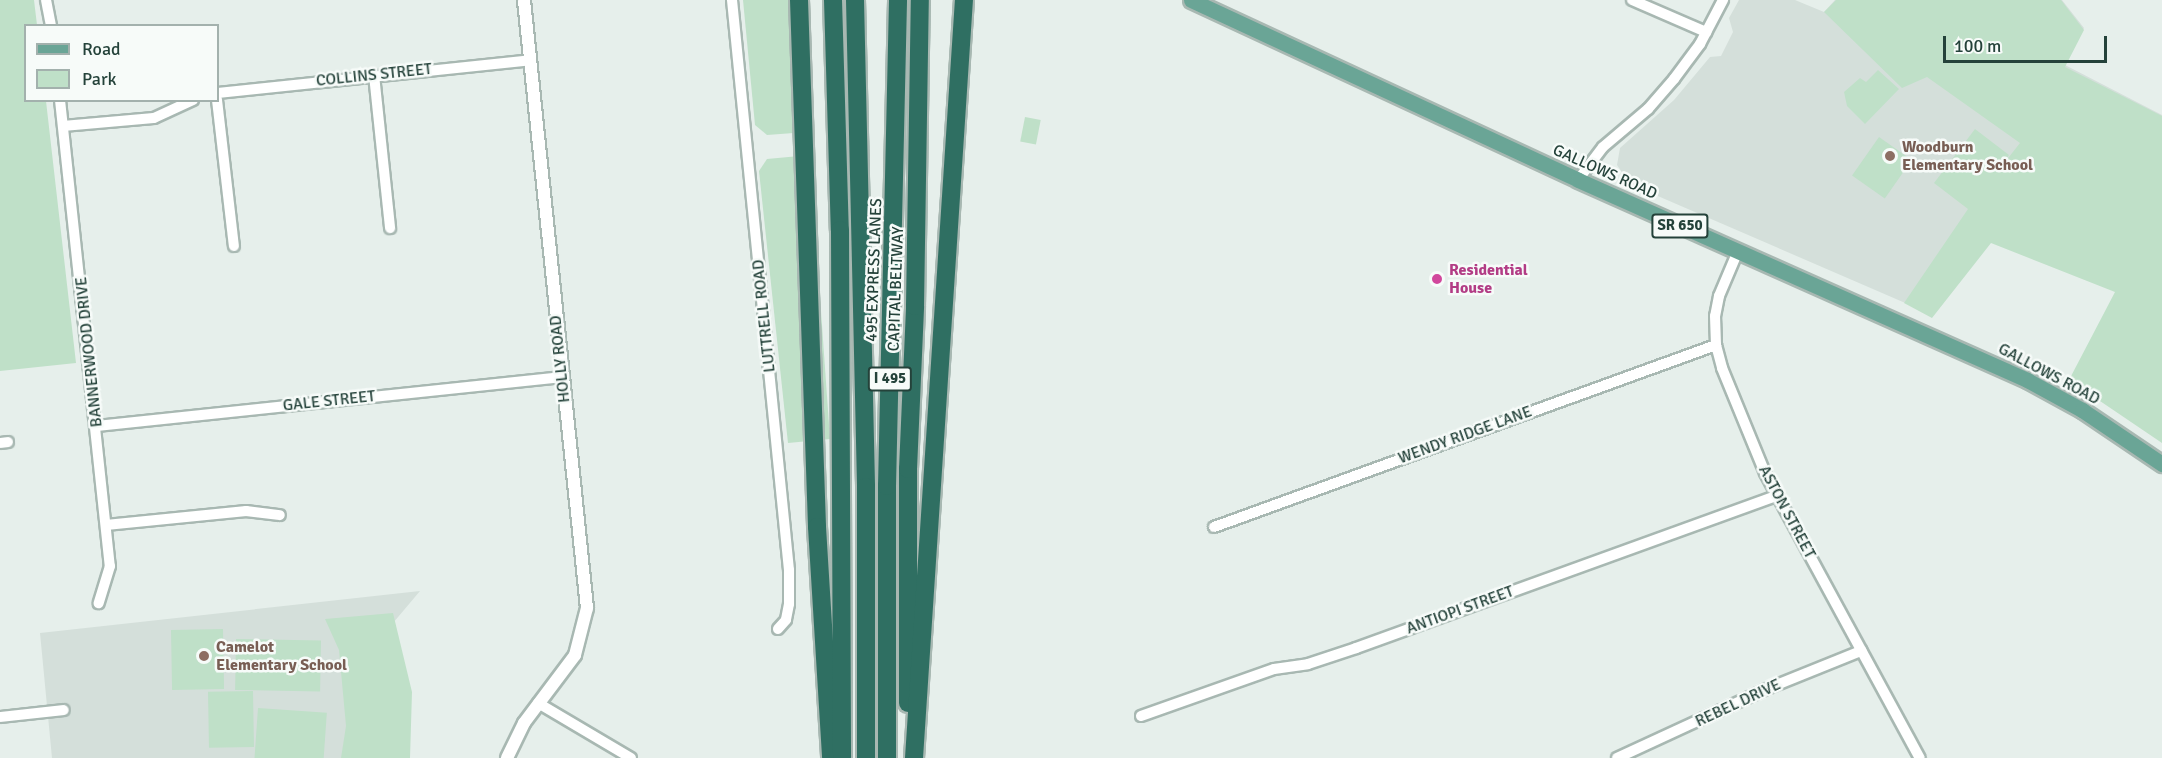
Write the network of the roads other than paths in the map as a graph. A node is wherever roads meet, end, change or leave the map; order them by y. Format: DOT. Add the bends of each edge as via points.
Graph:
graph roads {
  1 [pos="46,0"];
  2 [pos="524,0"];
  3 [pos="732,0"];
  4 [pos="799,0"];
  5 [pos="833,0"];
  6 [pos="855,0"];
  7 [pos="898,0"];
  8 [pos="921,0"];
  9 [pos="964,0"];
  10 [pos="1191,0"];
  11 [pos="1632,0"];
  12 [pos="1723,0"];
  13 [pos="51,24"];
  14 [pos="1706,32"];
  15 [pos="530,60"];
  16 [pos="374,75"];
  17 [pos="219,93"];
  18 [pos="60,102"];
  19 [pos="189,102"];
  20 [pos="217,102"];
  21 [pos="63,126"];
  22 [pos="1578,180"];
  23 [pos="390,228"];
  24 [pos="234,246"];
  25 [pos="1738,251"];
  26 [pos="1716,345"];
  27 [pos="562,377"];
  28 [pos="97,426"];
  29 [pos="2162,464"];
  30 [pos="1778,495"];
  31 [pos="280,515"];
  32 [pos="106,525"];
  33 [pos="1214,527"];
  34 [pos="99,603"];
  35 [pos="778,629"];
  36 [pos="1861,651"];
  37 [pos="538,703"];
  38 [pos="64,710"];
  39 [pos="1141,716"];
  40 [pos="0,717"];
  41 [pos="507,758"];
  42 [pos="631,758"];
  43 [pos="831,758"];
  44 [pos="842,758"];
  45 [pos="866,758"];
  46 [pos="887,758"];
  47 [pos="909,758"];
  48 [pos="914,758"];
  49 [pos="1617,758"];
  50 [pos="1920,758"];
  1 -- 13 [label="street"];
  2 -- 15 [label="street, HOLLY ROAD"];
  3 -- 35 [label="street, LUTTRELL ROAD" via="789,570 789,604 786,620"];
  4 -- 43 [label="highway" via="817,527"];
  5 -- 44 [label="highway" via="840,254"];
  6 -- 45 [label="highway, 495 EXPRESS LANES / I 495" via="866,487"];
  7 -- 46 [label="highway, 495 EXPRESS LANES / I 495" via="887,486"];
  8 -- 47 [label="highway, CAPITAL BELTWAY / I 495" via="908,469"];
  9 -- 48 [label="highway"];
  10 -- 22 [label="main road, GALLOWS ROAD / SR 650"];
  11 -- 14 [label="street"];
  12 -- 14 [label="street"];
  14 -- 22 [label="street" via="1674,79 1648,109 1603,147"];
  15 -- 16 [label="street, COLLINS STREET"];
  15 -- 27 [label="street, HOLLY ROAD"];
  16 -- 17 [label="street, COLLINS STREET"];
  16 -- 23 [label="street"];
  18 -- 21 [label="street, BANNERWOOD DRIVE"];
  19 -- 21 [label="street" via="154,118"];
  20 -- 24 [label="street"];
  21 -- 28 [label="street, BANNERWOOD DRIVE"];
  22 -- 25 [label="main road, GALLOWS ROAD / SR 650"];
  25 -- 26 [label="street, ASTON STREET" via="1719,296"];
  25 -- 29 [label="main road, GALLOWS ROAD / SR 650" via="2027,380 2082,410"];
  26 -- 30 [label="street, ASTON STREET" via="1751,443"];
  26 -- 33 [label="street, WENDY RIDGE LANE"];
  27 -- 28 [label="street, GALE STREET"];
  27 -- 37 [label="street, HOLLY ROAD" via="587,608 575,656"];
  28 -- 32 [label="street, BANNERWOOD DRIVE"];
  30 -- 36 [label="street, ASTON STREET"];
  30 -- 39 [label="street, ANTIOPI STREET" via="1356,648 1308,664 1274,669"];
  31 -- 32 [label="street" via="246,511"];
  32 -- 34 [label="street, BANNERWOOD DRIVE" via="110,566"];
  36 -- 49 [label="street, REBEL DRIVE" via="1783,681"];
  36 -- 50 [label="street, ASTON STREET"];
  37 -- 41 [label="street, HOLLY ROAD"];
  37 -- 42 [label="street"];
  38 -- 40 [label="street"];
}
